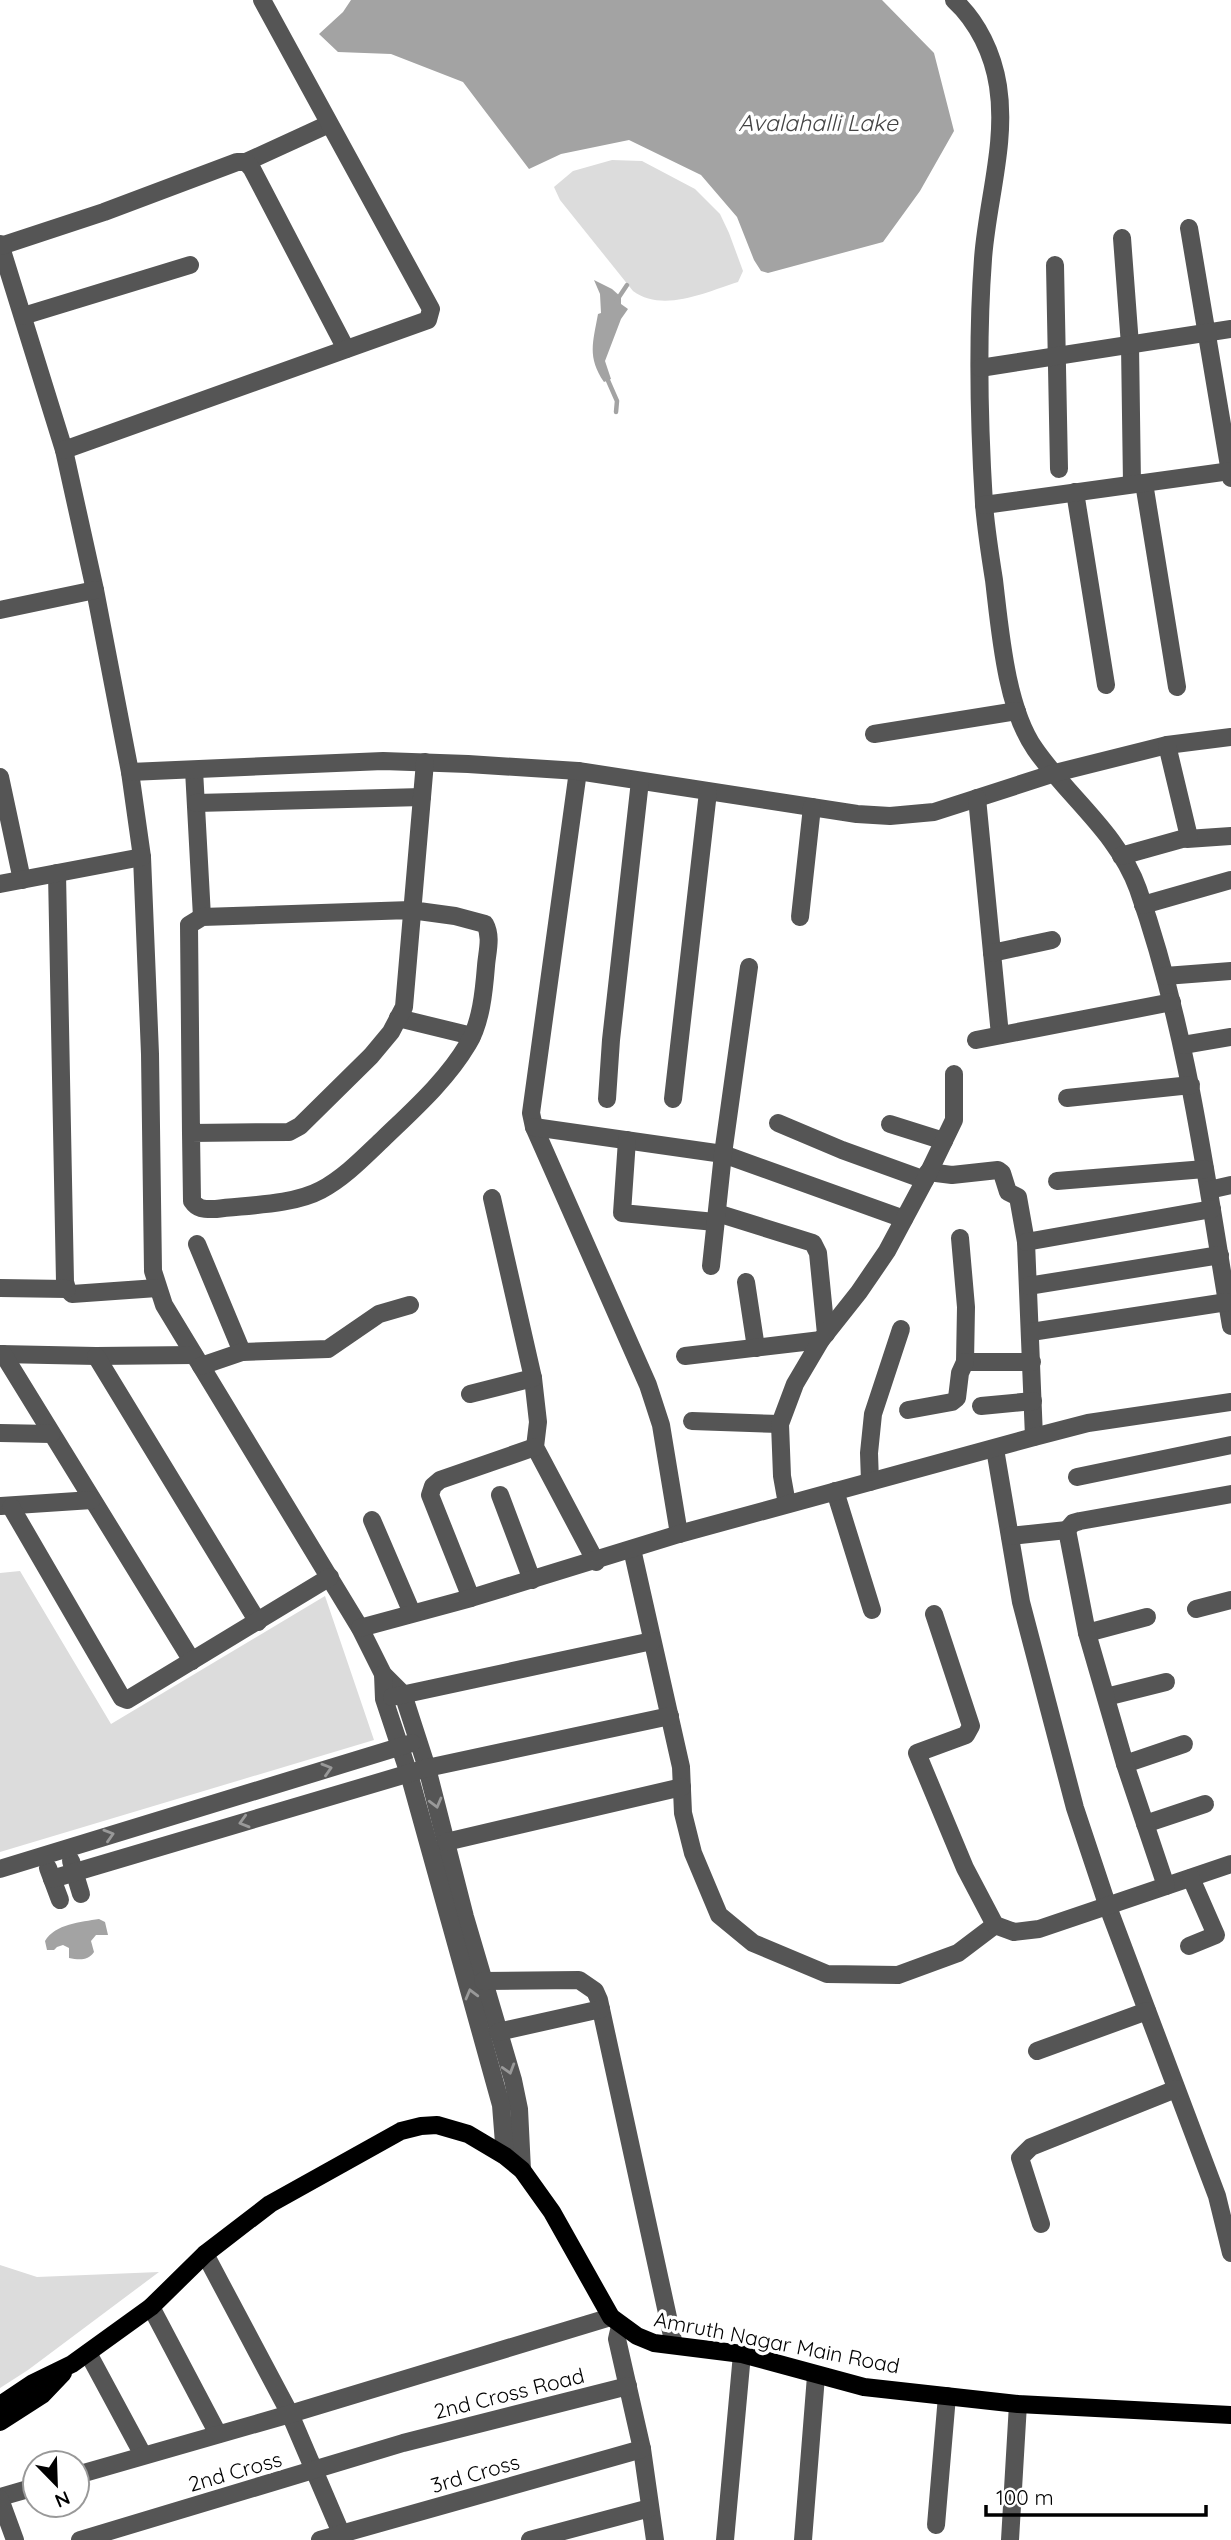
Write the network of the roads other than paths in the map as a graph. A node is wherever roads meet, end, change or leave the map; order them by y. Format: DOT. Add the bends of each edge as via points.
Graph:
graph roads {
  1 [pos="262,0"];
  2 [pos="954,0"];
  3 [pos="329,124"];
  4 [pos="246,162"];
  5 [pos="1189,228"];
  6 [pos="1122,238"];
  7 [pos="0,245"];
  8 [pos="190,265"];
  9 [pos="1055,265"];
  10 [pos="23,316"];
  11 [pos="1231,329"];
  12 [pos="1205,334"];
  13 [pos="1130,345"];
  14 [pos="346,349"];
  15 [pos="1058,356"];
  16 [pos="979,368"];
  17 [pos="64,450"];
  18 [pos="1059,469"];
  19 [pos="1231,473"];
  20 [pos="1138,483"];
  21 [pos="1074,492"];
  22 [pos="984,505"];
  23 [pos="95,590"];
  24 [pos="0,610"];
  25 [pos="1106,685"];
  26 [pos="1177,687"];
  27 [pos="1017,711"];
  28 [pos="874,734"];
  29 [pos="1231,737"];
  30 [pos="1167,746"];
  31 [pos="425,762"];
  32 [pos="194,770"];
  33 [pos="130,772"];
  34 [pos="578,772"];
  35 [pos="1055,773"];
  36 [pos="0,777"];
  37 [pos="640,781"];
  38 [pos="708,792"];
  39 [pos="422,797"];
  40 [pos="977,798"];
  41 [pos="196,803"];
  42 [pos="812,807"];
  43 [pos="1231,836"];
  44 [pos="1187,839"];
  45 [pos="1121,856"];
  46 [pos="142,857"];
  47 [pos="57,873"];
  48 [pos="22,880"];
  49 [pos="1231,880"];
  50 [pos="0,884"];
  51 [pos="1143,905"];
  52 [pos="411,910"];
  53 [pos="800,916"];
  54 [pos="202,917"];
  55 [pos="1052,940"];
  56 [pos="992,953"];
  57 [pos="749,967"];
  58 [pos="1231,971"];
  59 [pos="1165,976"];
  60 [pos="1172,1002"];
  61 [pos="398,1018"];
  62 [pos="1000,1035"];
  63 [pos="472,1036"];
  64 [pos="1231,1037"];
  65 [pos="976,1040"];
  66 [pos="1183,1045"];
  67 [pos="954,1074"];
  68 [pos="1191,1085"];
  69 [pos="1067,1098"];
  70 [pos="607,1099"];
  71 [pos="673,1099"];
  72 [pos="778,1123"];
  73 [pos="890,1124"];
  74 [pos="534,1127"];
  75 [pos="191,1133"];
  76 [pos="627,1140"];
  77 [pos="943,1141"];
  78 [pos="723,1154"];
  79 [pos="1205,1168"];
  80 [pos="927,1176"];
  81 [pos="1057,1181"];
  82 [pos="1231,1185"];
  83 [pos="1209,1190"];
  84 [pos="492,1198"];
  85 [pos="1212,1209"];
  86 [pos="716,1217"];
  87 [pos="904,1219"];
  88 [pos="960,1238"];
  89 [pos="1026,1242"];
  90 [pos="197,1244"];
  91 [pos="1220,1255"];
  92 [pos="711,1266"];
  93 [pos="1227,1273"];
  94 [pos="746,1282"];
  95 [pos="1028,1286"];
  96 [pos="0,1288"];
  97 [pos="157,1288"];
  98 [pos="67,1289"];
  99 [pos="1227,1302"];
  100 [pos="410,1306"];
  101 [pos="1231,1326"];
  102 [pos="901,1329"];
  103 [pos="1031,1332"];
  104 [pos="823,1337"];
  105 [pos="756,1348"];
  106 [pos="242,1352"];
  107 [pos="1,1354"];
  108 [pos="96,1356"];
  109 [pos="685,1356"];
  110 [pos="198,1360"];
  111 [pos="1032,1362"];
  112 [pos="965,1363"];
  113 [pos="533,1378"];
  114 [pos="470,1394"];
  115 [pos="1033,1401"];
  116 [pos="1231,1402"];
  117 [pos="981,1406"];
  118 [pos="908,1410"];
  119 [pos="692,1420"];
  120 [pos="780,1424"];
  121 [pos="0,1433"];
  122 [pos="51,1433"];
  123 [pos="1034,1437"];
  124 [pos="1231,1445"];
  125 [pos="535,1447"];
  126 [pos="995,1448"];
  127 [pos="1077,1477"];
  128 [pos="870,1482"];
  129 [pos="835,1491"];
  130 [pos="1231,1494"];
  131 [pos="500,1495"];
  132 [pos="92,1500"];
  133 [pos="787,1504"];
  134 [pos="5,1507"];
  135 [pos="372,1520"];
  136 [pos="1067,1530"];
  137 [pos="679,1534"];
  138 [pos="1010,1536"];
  139 [pos="632,1549"];
  140 [pos="596,1562"];
  141 [pos="330,1577"];
  142 [pos="532,1580"];
  143 [pos="471,1598"];
  144 [pos="1231,1600"];
  145 [pos="1196,1609"];
  146 [pos="872,1610"];
  147 [pos="412,1613"];
  148 [pos="934,1614"];
  149 [pos="1147,1617"];
  150 [pos="257,1622"];
  151 [pos="360,1628"];
  152 [pos="1087,1633"];
  153 [pos="652,1641"];
  154 [pos="192,1661"];
  155 [pos="383,1674"];
  156 [pos="1166,1682"];
  157 [pos="403,1694"];
  158 [pos="1106,1697"];
  159 [pos="384,1699"];
  160 [pos="670,1716"];
  161 [pos="418,1741"];
  162 [pos="1184,1744"];
  163 [pos="400,1746"];
  164 [pos="1125,1764"];
  165 [pos="427,1768"];
  166 [pos="409,1774"];
  167 [pos="682,1787"];
  168 [pos="1205,1804"];
  169 [pos="1145,1824"];
  170 [pos="446,1842"];
  171 [pos="67,1848"];
  172 [pos="44,1855"];
  173 [pos="1231,1864"];
  174 [pos="0,1869"];
  175 [pos="74,1873"];
  176 [pos="1191,1878"];
  177 [pos="52,1879"];
  178 [pos="1167,1886"];
  179 [pos="81,1894"];
  180 [pos="60,1900"];
  181 [pos="1108,1907"];
  182 [pos="995,1925"];
  183 [pos="1189,1946"];
  184 [pos="483,1981"];
  185 [pos="601,2009"];
  186 [pos="1147,2011"];
  187 [pos="498,2032"];
  188 [pos="1037,2051"];
  189 [pos="1176,2089"];
  190 [pos="505,2157"];
  191 [pos="522,2170"];
  192 [pos="1041,2224"];
  193 [pos="1231,2253"];
  194 [pos="205,2254"];
  195 [pos="151,2307"];
  196 [pos="615,2322"];
  197 [pos="674,2346"];
  198 [pos="88,2353"];
  199 [pos="742,2354"];
  200 [pos="72,2364"];
  201 [pos="816,2375"];
  202 [pos="628,2386"];
  203 [pos="947,2396"];
  204 [pos="1018,2404"];
  205 [pos="0,2405"];
  206 [pos="290,2414"];
  207 [pos="1231,2415"];
  208 [pos="0,2421"];
  209 [pos="218,2434"];
  210 [pos="403,2444"];
  211 [pos="642,2449"];
  212 [pos="143,2455"];
  213 [pos="91,2471"];
  214 [pos="315,2471"];
  215 [pos="21,2491"];
  216 [pos="0,2498"];
  217 [pos="650,2508"];
  218 [pos="936,2525"];
  219 [pos="343,2537"];
  220 [pos="15,2540"];
  221 [pos="80,2540"];
  222 [pos="320,2540"];
  223 [pos="530,2540"];
  224 [pos="656,2540"];
  225 [pos="725,2540"];
  226 [pos="803,2540"];
  227 [pos="1010,2540"];
  1 -- 3 [label="street"];
  2 -- 16 [label="street" via="980,33 999,87 1000,128 982,261"];
  3 -- 4 [label="street"];
  3 -- 14 [label="street" via="431,309 428,320"];
  4 -- 7 [label="street"];
  4 -- 14 [label="street"];
  5 -- 12 [label="street"];
  6 -- 13 [label="street"];
  7 -- 10 [label="street"];
  8 -- 10 [label="street"];
  9 -- 15 [label="street"];
  10 -- 17 [label="street"];
  11 -- 12 [label="street"];
  12 -- 13 [label="street"];
  12 -- 19 [label="street"];
  13 -- 15 [label="street"];
  13 -- 20 [label="street"];
  14 -- 17 [label="street"];
  15 -- 16 [label="street"];
  15 -- 18 [label="street"];
  16 -- 22 [label="street"];
  17 -- 23 [label="street"];
  19 -- 20 [label="street"];
  20 -- 21 [label="street"];
  20 -- 26 [label="street"];
  21 -- 22 [label="street"];
  21 -- 25 [label="street"];
  22 -- 27 [label="street" via="1000,630"];
  23 -- 24 [label="street"];
  23 -- 33 [label="street"];
  27 -- 28 [label="street"];
  27 -- 35 [label="street" via="1034,748"];
  29 -- 30 [label="street"];
  30 -- 35 [label="street"];
  30 -- 44 [label="street"];
  31 -- 32 [label="street"];
  31 -- 34 [label="street"];
  31 -- 39 [label="street"];
  32 -- 33 [label="street"];
  32 -- 41 [label="street"];
  33 -- 46 [label="street"];
  34 -- 37 [label="street"];
  34 -- 74 [label="street" via="531,1099"];
  35 -- 40 [label="street"];
  35 -- 45 [label="street"];
  36 -- 48 [label="street"];
  37 -- 38 [label="street"];
  37 -- 70 [label="street"];
  38 -- 42 [label="street"];
  38 -- 71 [label="street"];
  39 -- 41 [label="street"];
  39 -- 52 [label="street"];
  40 -- 42 [label="street" via="934,812 890,816"];
  40 -- 56 [label="street"];
  41 -- 54 [label="street"];
  42 -- 53 [label="street"];
  43 -- 44 [label="street"];
  44 -- 45 [label="street"];
  45 -- 51 [label="street"];
  46 -- 47 [label="street"];
  46 -- 97 [label="street"];
  47 -- 48 [label="street"];
  47 -- 98 [label="street"];
  48 -- 50 [label="street"];
  49 -- 51 [label="street"];
  51 -- 59 [label="street"];
  52 -- 54 [label="street"];
  52 -- 61 [label="street" via="404,1007"];
  52 -- 63 [label="street" via="475,920 488,929 484,984"];
  54 -- 75 [label="street" via="190,925"];
  55 -- 56 [label="street"];
  56 -- 62 [label="street"];
  57 -- 78 [label="street"];
  58 -- 59 [label="street"];
  59 -- 60 [label="street"];
  60 -- 62 [label="street"];
  60 -- 66 [label="street"];
  61 -- 63 [label="street"];
  61 -- 75 [label="street" via="371,1056 300,1126 289,1132"];
  62 -- 65 [label="street"];
  63 -- 75 [label="street" via="428,1097 344,1175 307,1197 216,1209 196,1206 192,1201"];
  64 -- 66 [label="street"];
  66 -- 68 [label="street"];
  67 -- 77 [label="street" via="954,1120"];
  68 -- 69 [label="street"];
  68 -- 79 [label="street"];
  72 -- 80 [label="street" via="842,1150"];
  73 -- 77 [label="street"];
  74 -- 76 [label="street"];
  74 -- 137 [label="street" via="649,1385 661,1425"];
  76 -- 78 [label="street"];
  76 -- 86 [label="street" via="622,1213"];
  77 -- 80 [label="street"];
  78 -- 86 [label="street"];
  78 -- 87 [label="street"];
  79 -- 81 [label="street"];
  79 -- 83 [label="street"];
  80 -- 87 [label="street"];
  80 -- 89 [label="street" via="998,1170 1008,1192 1018,1197"];
  82 -- 83 [label="street"];
  83 -- 85 [label="street"];
  84 -- 113 [label="street"];
  85 -- 89 [label="street"];
  85 -- 91 [label="street"];
  86 -- 92 [label="street"];
  86 -- 104 [label="street" via="813,1243 818,1253"];
  87 -- 104 [label="street" via="859,1292"];
  88 -- 112 [label="street"];
  89 -- 95 [label="street"];
  90 -- 106 [label="street"];
  91 -- 93 [label="street"];
  91 -- 95 [label="street"];
  93 -- 99 [label="street"];
  94 -- 105 [label="street"];
  95 -- 103 [label="street"];
  96 -- 98 [label="street"];
  97 -- 98 [label="street" via="72,1293"];
  97 -- 110 [label="street"];
  99 -- 101 [label="street"];
  99 -- 103 [label="street"];
  100 -- 106 [label="street" via="379,1314 328,1349"];
  102 -- 128 [label="street" via="873,1414"];
  103 -- 111 [label="street"];
  104 -- 105 [label="street"];
  104 -- 120 [label="street" via="795,1384"];
  105 -- 109 [label="street"];
  106 -- 110 [label="street"];
  107 -- 108 [label="street"];
  107 -- 122 [label="street"];
  108 -- 110 [label="street"];
  108 -- 150 [label="street"];
  110 -- 141 [label="street"];
  111 -- 112 [label="street"];
  111 -- 115 [label="street"];
  112 -- 118 [label="street" via="957,1398"];
  113 -- 114 [label="street"];
  113 -- 125 [label="street" via="538,1422"];
  115 -- 117 [label="street"];
  115 -- 123 [label="street"];
  116 -- 123 [label="street" via="1088,1423"];
  119 -- 120 [label="street"];
  120 -- 133 [label="street"];
  121 -- 122 [label="street"];
  122 -- 132 [label="street"];
  123 -- 126 [label="street"];
  124 -- 127 [label="street"];
  125 -- 140 [label="street"];
  125 -- 143 [label="street" via="433,1486 430,1495"];
  126 -- 128 [label="street"];
  126 -- 138 [label="street"];
  128 -- 129 [label="street"];
  129 -- 133 [label="street"];
  129 -- 146 [label="street"];
  130 -- 136 [label="street" via="1080,1521"];
  131 -- 142 [label="street"];
  132 -- 134 [label="street"];
  132 -- 154 [label="street"];
  133 -- 137 [label="street"];
  134 -- 154 [label="street" via="122,1698 131,1699"];
  135 -- 147 [label="street"];
  136 -- 138 [label="street"];
  136 -- 152 [label="street"];
  137 -- 139 [label="street"];
  138 -- 181 [label="street" via="1021,1602 1061,1756"];
  139 -- 140 [label="street"];
  139 -- 153 [label="street"];
  140 -- 142 [label="street"];
  141 -- 150 [label="street"];
  141 -- 151 [label="street"];
  142 -- 143 [label="street"];
  143 -- 147 [label="street"];
  144 -- 145 [label="street"];
  147 -- 151 [label="street"];
  148 -- 182 [label="street" via="971,1726 966,1735 917,1753 965,1868"];
  149 -- 152 [label="street"];
  150 -- 154 [label="street"];
  151 -- 155 [label="street"];
  152 -- 158 [label="street"];
  153 -- 157 [label="street"];
  153 -- 160 [label="street"];
  155 -- 157 [label="street"];
  155 -- 159 [label="street"];
  156 -- 158 [label="street"];
  157 -- 159 [label="street"];
  157 -- 161 [label="street"];
  158 -- 164 [label="street"];
  159 -- 163 [label="street"];
  160 -- 165 [label="street"];
  160 -- 167 [label="street"];
  161 -- 163 [label="street"];
  161 -- 165 [label="street"];
  162 -- 164 [label="street"];
  163 -- 166 [label="street"];
  171 -- 163 [label="street, one-way"];
  164 -- 169 [label="street"];
  165 -- 166 [label="street"];
  165 -- 170 [label="street, one-way"];
  166 -- 175 [label="street, one-way"];
  190 -- 166 [label="street, one-way" via="501,2105"];
  167 -- 170 [label="street"];
  167 -- 182 [label="street" via="693,1853 719,1914 753,1943 827,1974 898,1975 958,1953"];
  168 -- 169 [label="street"];
  169 -- 178 [label="street"];
  170 -- 184 [label="street"];
  171 -- 172 [label="street"];
  171 -- 175 [label="street"];
  172 -- 174 [label="street"];
  172 -- 177 [label="street"];
  173 -- 176 [label="street"];
  175 -- 177 [label="street"];
  175 -- 179 [label="street"];
  176 -- 178 [label="street"];
  176 -- 183 [label="street" via="1216,1934"];
  177 -- 180 [label="street"];
  178 -- 181 [label="street"];
  181 -- 182 [label="street" via="1039,1929 1014,1932"];
  181 -- 186 [label="street"];
  184 -- 185 [label="street" via="579,1980 595,1991"];
  184 -- 187 [label="street"];
  185 -- 187 [label="street"];
  185 -- 197 [label="street"];
  186 -- 188 [label="street"];
  186 -- 189 [label="street"];
  187 -- 191 [label="street, one-way" via="519,2109"];
  189 -- 192 [label="street" via="1031,2147 1020,2158"];
  189 -- 193 [label="street" via="1217,2196"];
  190 -- 191 [label="main road"];
  190 -- 194 [label="main road" via="468,2134 437,2125 401,2131 270,2204"];
  191 -- 196 [label="main road" via="552,2212"];
  194 -- 195 [label="main road"];
  194 -- 206 [label="street"];
  195 -- 198 [label="main road"];
  195 -- 209 [label="street"];
  196 -- 197 [label="main road, Amruth Nagar Main Road" via="654,2343"];
  196 -- 202 [label="street"];
  196 -- 206 [label="street"];
  197 -- 199 [label="main road, Amruth Nagar Main Road"];
  198 -- 200 [label="main road"];
  198 -- 212 [label="street"];
  199 -- 201 [label="main road, Amruth Nagar Main Road"];
  199 -- 225 [label="street"];
  200 -- 205 [label="main road"];
  200 -- 208 [label="main road" via="42,2395"];
  201 -- 203 [label="main road, Amruth Nagar Main Road" via="864,2387"];
  201 -- 226 [label="street"];
  202 -- 210 [label="street, 2nd Cross Road"];
  202 -- 211 [label="street"];
  203 -- 204 [label="main road, Amruth Nagar Main Road"];
  203 -- 218 [label="street"];
  204 -- 207 [label="main road, Amruth Nagar Main Road"];
  204 -- 227 [label="street"];
  206 -- 209 [label="street"];
  206 -- 214 [label="street"];
  209 -- 212 [label="street"];
  210 -- 214 [label="street, 2nd Cross"];
  211 -- 217 [label="street"];
  211 -- 219 [label="street, 3rd Cross"];
  212 -- 213 [label="street"];
  214 -- 219 [label="street"];
  214 -- 221 [label="street, 2nd Cross"];
  215 -- 216 [label="street"];
  216 -- 220 [label="street"];
  217 -- 223 [label="street"];
  217 -- 224 [label="street"];
  219 -- 222 [label="street, 3rd Cross"];
}
